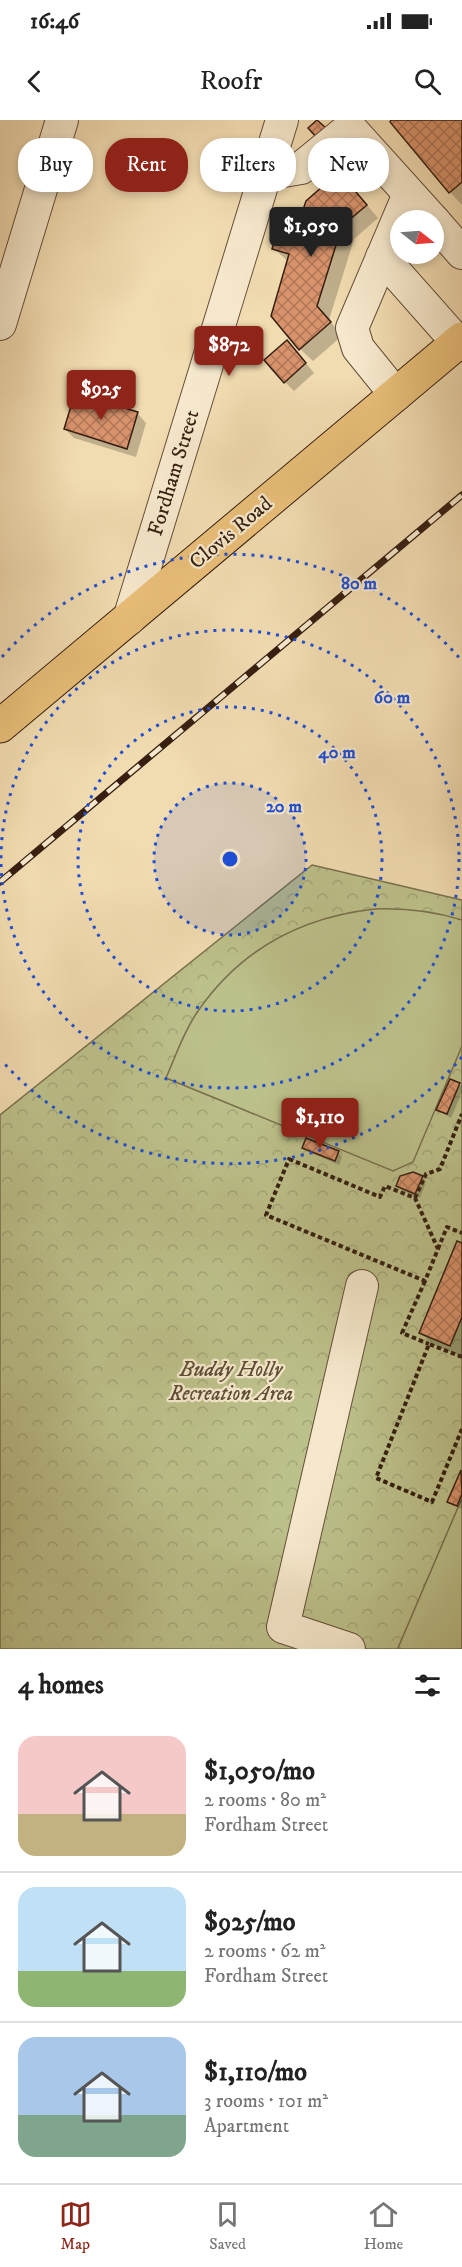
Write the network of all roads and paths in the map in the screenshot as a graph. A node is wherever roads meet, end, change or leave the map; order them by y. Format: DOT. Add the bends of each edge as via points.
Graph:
graph roads {
  1 [pos="62,120"];
  2 [pos="282,120"];
  3 [pos="355,124"];
  4 [pos="277,138"];
  5 [pos="296,169"];
  6 [pos="260,192"];
  7 [pos="409,194"];
  8 [pos="447,231"];
  9 [pos="382,257"];
  10 [pos="0,324"];
  11 [pos="460,341"];
  12 [pos="396,395"];
  13 [pos="129,619"];
  14 [pos="0,726"];
  15 [pos="462,1114"];
  16 [pos="415,1198"];
  17 [pos="462,1233"];
  18 [pos="438,1249"];
  19 [pos="425,1281"];
  20 [pos="362,1286"];
  21 [pos="429,1344"];
  22 [pos="462,1357"];
  23 [pos="462,1429"];
  24 [pos="349,1649"];
  1 -- 10 [label="street"];
  2 -- 4 [label="street, Fordham Street"];
  3 -- 5 [label="street"];
  3 -- 7 [label="street"];
  6 -- 13 [label="street, Fordham Street"];
  7 -- 8 [label="street"];
  7 -- 9 [label="street"];
  9 -- 11 [label="street"];
  9 -- 12 [label="street" via="352,328 358,348"];
  11 -- 12 [label="highway, Clovis Road"];
  12 -- 13 [label="highway, Clovis Road"];
  13 -- 14 [label="highway, Clovis Road"];
  15 -- 16 [label="path" via="441,1169 426,1174"];
  16 -- 18 [label="path"];
  16 -- 19 [label="path" via="385,1186 380,1197 289,1159 266,1215"];
  17 -- 18 [label="path" via="447,1227"];
  18 -- 19 [label="path"];
  19 -- 21 [label="path" via="402,1333"];
  20 -- 24 [label="street" via="283,1627"];
  21 -- 22 [label="path"];
  21 -- 23 [label="path" via="376,1478 432,1502"];
}
